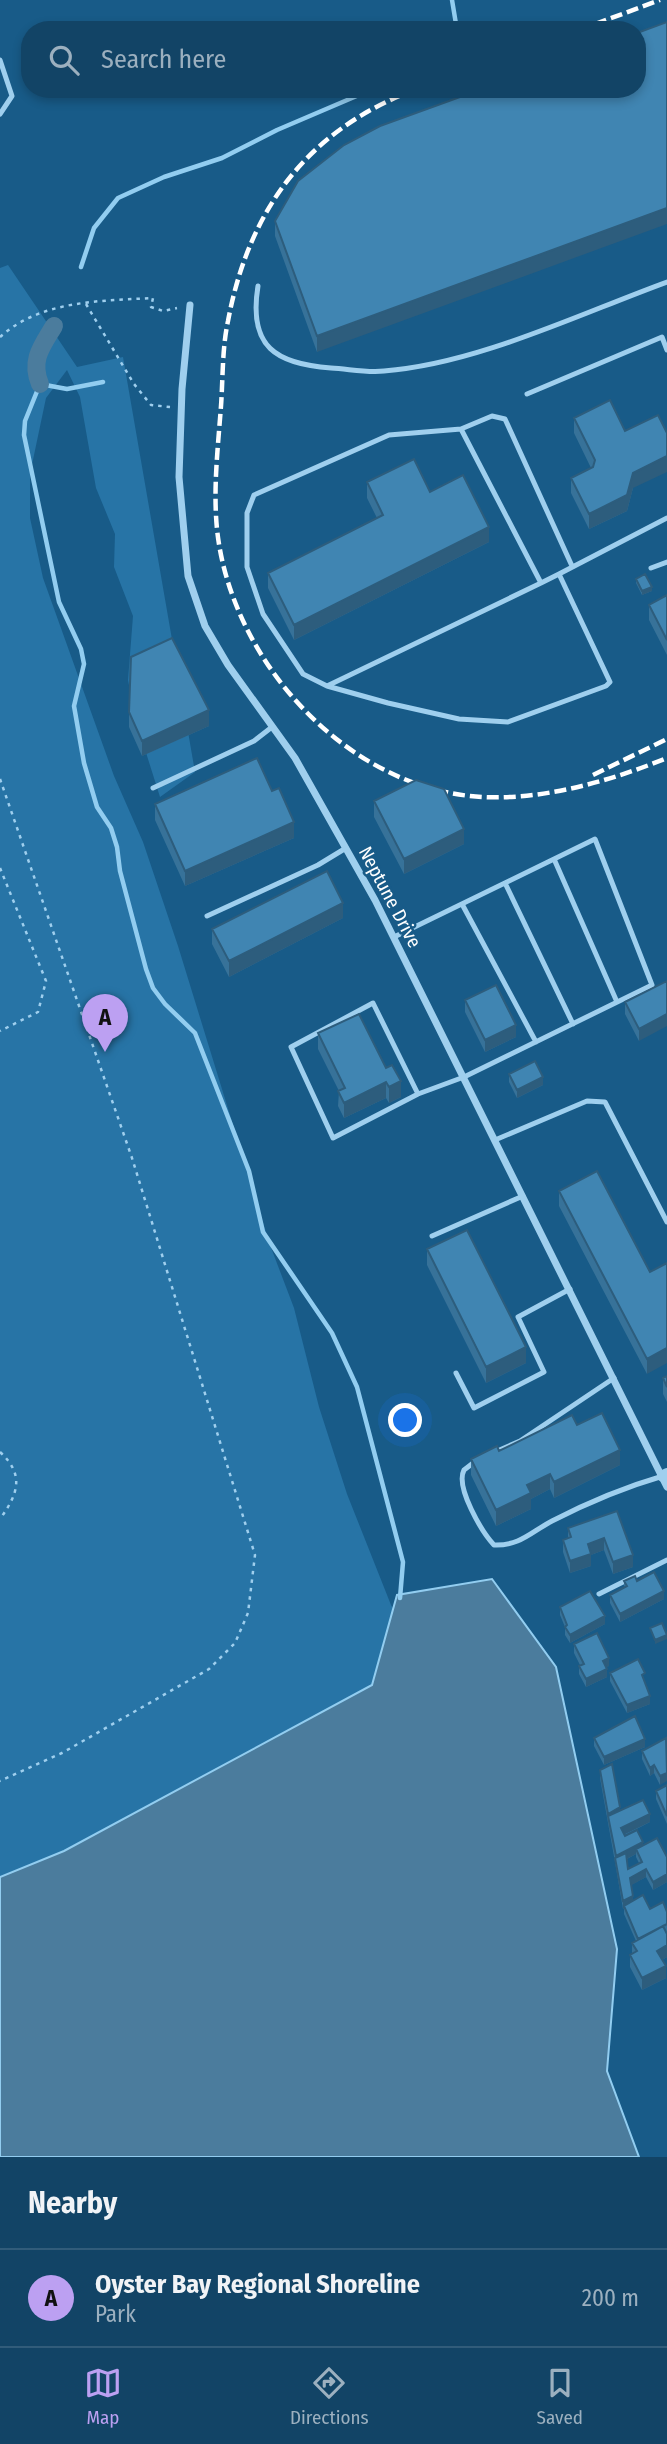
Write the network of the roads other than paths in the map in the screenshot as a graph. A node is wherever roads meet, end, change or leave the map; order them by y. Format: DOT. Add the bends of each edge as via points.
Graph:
graph roads {
  1 [pos="0,60"];
  2 [pos="0,114"];
  3 [pos="667,282"];
  4 [pos="258,286"];
  5 [pos="190,305"];
  6 [pos="667,350"];
  7 [pos="527,394"];
  8 [pos="461,429"];
  9 [pos="667,518"];
  10 [pos="667,562"];
  11 [pos="572,566"];
  12 [pos="651,568"];
  13 [pos="559,573"];
  14 [pos="541,583"];
  15 [pos="327,686"];
  16 [pos="272,727"];
  17 [pos="153,788"];
  18 [pos="346,848"];
  19 [pos="554,859"];
  20 [pos="505,883"];
  21 [pos="462,904"];
  22 [pos="207,916"];
  23 [pos="394,937"];
  24 [pos="617,1002"];
  25 [pos="573,1024"];
  26 [pos="536,1042"];
  27 [pos="464,1077"];
  28 [pos="418,1094"];
  29 [pos="495,1140"];
  30 [pos="523,1196"];
  31 [pos="667,1222"];
  32 [pos="432,1236"];
  33 [pos="569,1289"];
  34 [pos="456,1373"];
  35 [pos="614,1378"];
  36 [pos="666,1479"];
  37 [pos="667,1560"];
  38 [pos="599,1594"];
  1 -- 2 [label="lane" via="12,96"];
  3 -- 4 [label="lane" via="465,357 382,372 298,366 274,354 260,334 255,305"];
  5 -- 16 [label="street, Neptune Drive" via="179,477 188,576 205,626"];
  6 -- 7 [label="lane" via="662,337"];
  8 -- 11 [label="lane" via="492,416 505,419"];
  8 -- 14 [label="lane"];
  8 -- 15 [label="lane" via="389,435 254,495 247,513 247,567 263,614 303,674"];
  9 -- 11 [label="lane"];
  10 -- 12 [label="lane"];
  11 -- 13 [label="lane"];
  13 -- 14 [label="lane"];
  13 -- 15 [label="lane" via="610,682 606,686 508,722 459,719"];
  14 -- 15 [label="lane"];
  16 -- 17 [label="lane" via="254,741"];
  16 -- 18 [label="street, Neptune Drive"];
  18 -- 22 [label="lane"];
  18 -- 23 [label="street, Neptune Drive"];
  19 -- 20 [label="lane"];
  19 -- 24 [label="lane"];
  19 -- 24 [label="lane" via="594,839 652,985"];
  20 -- 21 [label="lane"];
  20 -- 25 [label="lane"];
  21 -- 23 [label="lane"];
  21 -- 26 [label="lane"];
  23 -- 27 [label="street, Neptune Drive"];
  24 -- 25 [label="lane"];
  25 -- 26 [label="lane"];
  26 -- 27 [label="lane"];
  27 -- 28 [label="lane"];
  27 -- 29 [label="street, Neptune Drive"];
  28 -- 28 [label="lane" via="333,1139 291,1047 373,1003"];
  29 -- 30 [label="street, Neptune Drive"];
  29 -- 31 [label="lane" via="587,1101 605,1102"];
  30 -- 32 [label="lane"];
  30 -- 33 [label="street, Neptune Drive"];
  33 -- 34 [label="lane" via="518,1318 544,1372 474,1408"];
  33 -- 35 [label="street, Neptune Drive"];
  35 -- 36 [label="street, Neptune Drive"];
  35 -- 36 [label="lane" via="520,1441 468,1464 462,1483 480,1530 494,1545 519,1543 550,1522 631,1486"];
  37 -- 38 [label="lane"];
}
